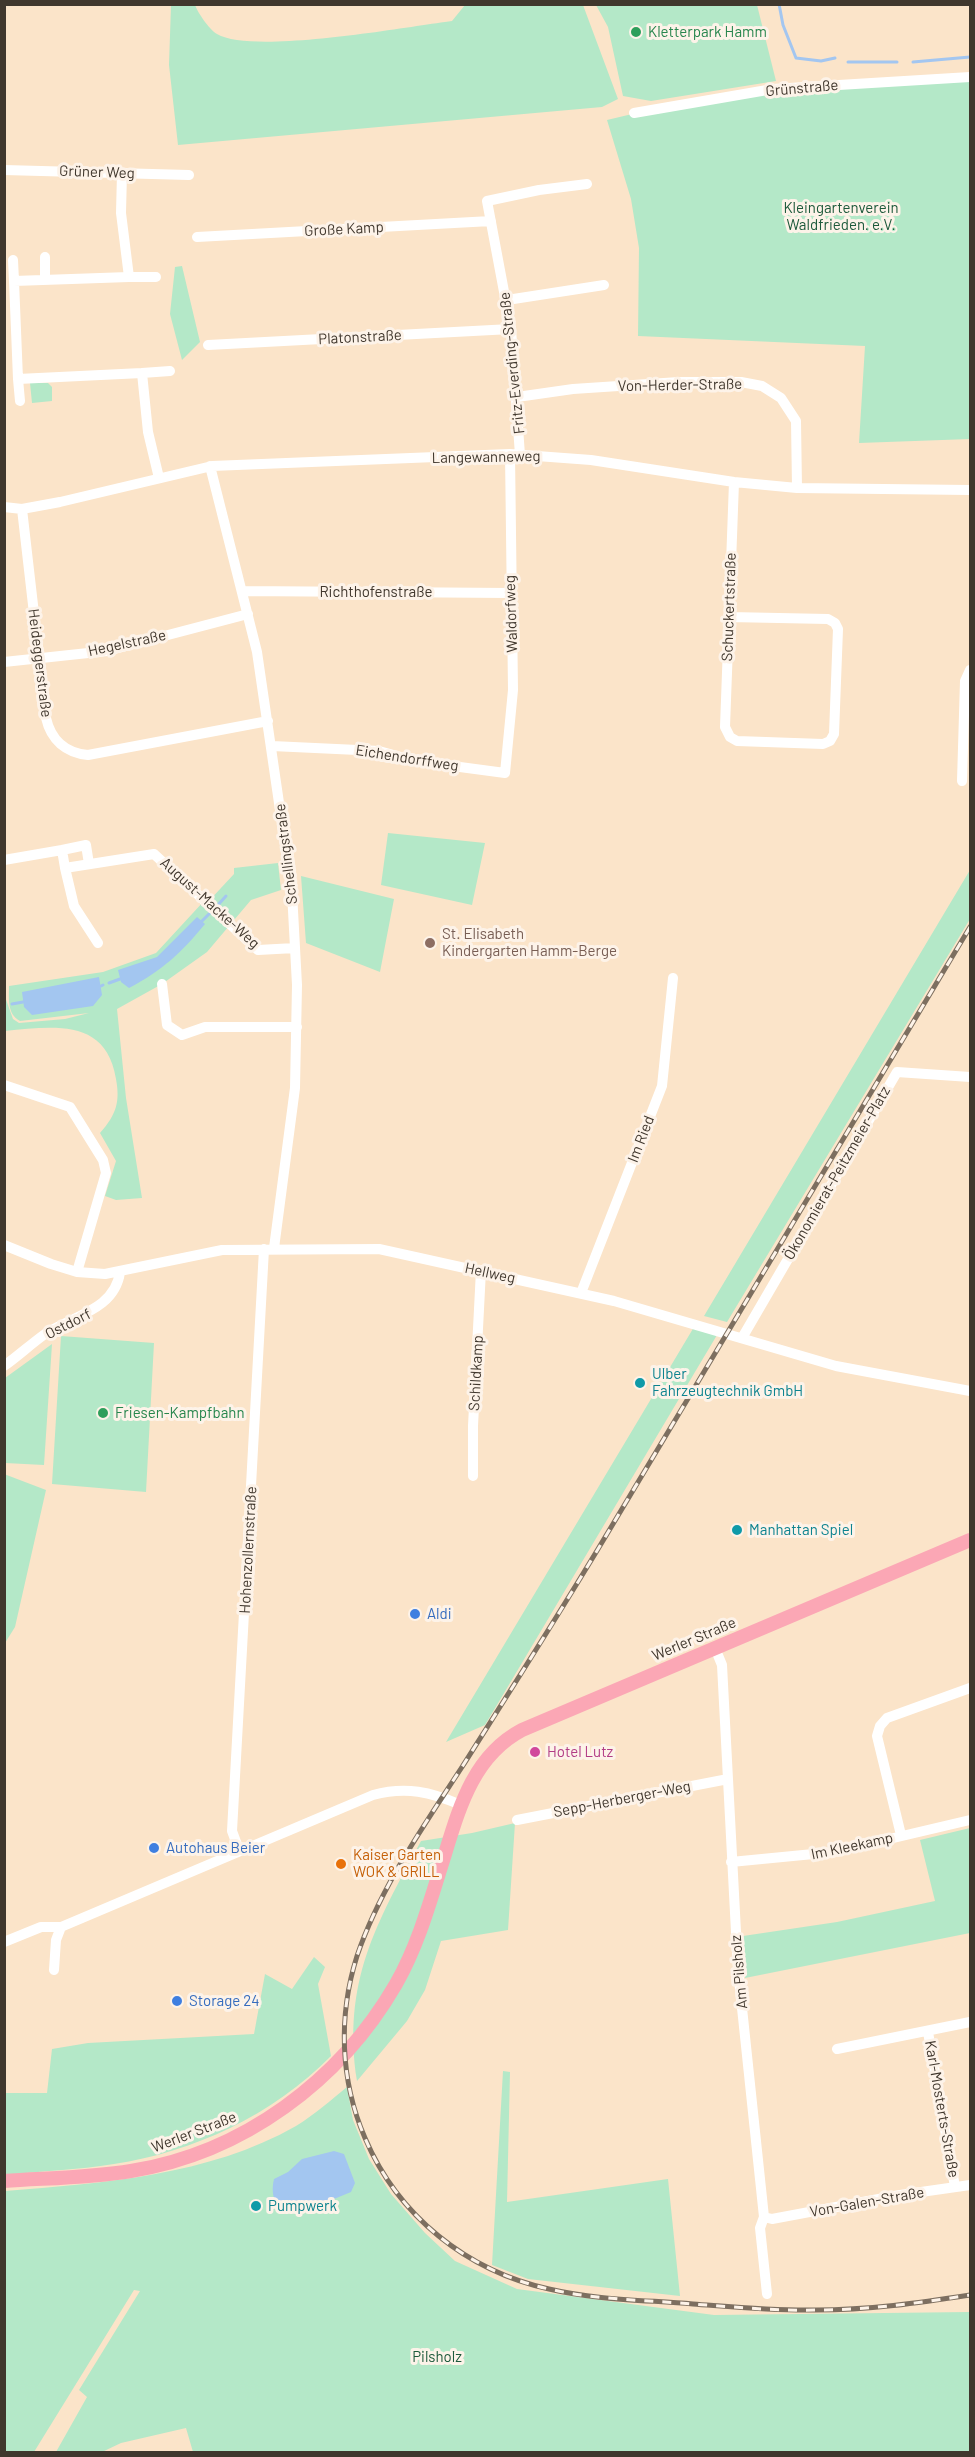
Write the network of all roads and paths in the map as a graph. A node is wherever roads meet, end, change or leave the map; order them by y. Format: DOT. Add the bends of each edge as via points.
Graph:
graph roads {
  1 [pos="970,76"];
  2 [pos="634,113"];
  3 [pos="4,170"];
  4 [pos="122,173"];
  5 [pos="189,175"];
  6 [pos="587,184"];
  7 [pos="491,221"];
  8 [pos="197,237"];
  9 [pos="45,257"];
  10 [pos="13,260"];
  11 [pos="129,277"];
  12 [pos="156,277"];
  13 [pos="45,280"];
  14 [pos="14,281"];
  15 [pos="604,285"];
  16 [pos="507,300"];
  17 [pos="511,329"];
  18 [pos="208,345"];
  19 [pos="170,371"];
  20 [pos="142,373"];
  21 [pos="18,379"];
  22 [pos="517,397"];
  23 [pos="20,401"];
  24 [pos="515,455"];
  25 [pos="210,466"];
  26 [pos="159,478"];
  27 [pos="734,482"];
  28 [pos="797,488"];
  29 [pos="970,490"];
  30 [pos="4,507"];
  31 [pos="22,509"];
  32 [pos="242,591"];
  33 [pos="510,593"];
  34 [pos="248,614"];
  35 [pos="729,617"];
  36 [pos="38,658"];
  37 [pos="4,662"];
  38 [pos="970,670"];
  39 [pos="268,721"];
  40 [pos="272,746"];
  41 [pos="505,773"];
  42 [pos="962,781"];
  43 [pos="62,850"];
  44 [pos="4,860"];
  45 [pos="89,864"];
  46 [pos="65,868"];
  47 [pos="98,943"];
  48 [pos="295,948"];
  49 [pos="673,978"];
  50 [pos="162,984"];
  51 [pos="297,1027"];
  52 [pos="970,1077"];
  53 [pos="4,1085"];
  54 [pos="4,1245"];
  55 [pos="269,1249"];
  56 [pos="481,1270"];
  57 [pos="77,1272"];
  58 [pos="120,1272"];
  59 [pos="581,1293"];
  60 [pos="742,1338"];
  61 [pos="4,1366"];
  62 [pos="970,1391"];
  63 [pos="473,1476"];
  64 [pos="970,1540"];
  65 [pos="716,1648"];
  66 [pos="970,1688"];
  67 [pos="728,1779"];
  68 [pos="461,1805"];
  69 [pos="517,1820"];
  70 [pos="970,1820"];
  71 [pos="901,1835"];
  72 [pos="239,1850"];
  73 [pos="731,1862"];
  74 [pos="61,1927"];
  75 [pos="4,1942"];
  76 [pos="54,1970"];
  77 [pos="970,2022"];
  78 [pos="928,2032"];
  79 [pos="837,2049"];
  80 [pos="4,2181"];
  81 [pos="970,2185"];
  82 [pos="955,2187"];
  83 [pos="764,2217"];
  84 [pos="767,2294"];
  1 -- 2 [label="street, Grünstraße" via="773,89"];
  3 -- 4 [label="street, Grüner Weg"];
  4 -- 5 [label="street, Grüner Weg"];
  4 -- 11 [label="street" via="121,213"];
  6 -- 7 [label="street, Fritz-Everding-Straße" via="487,201"];
  7 -- 8 [label="street, Große Kamp"];
  7 -- 16 [label="street, Fritz-Everding-Straße"];
  9 -- 13 [label="street"];
  10 -- 14 [label="street"];
  11 -- 12 [label="street"];
  11 -- 13 [label="street"];
  13 -- 14 [label="street"];
  14 -- 21 [label="street"];
  15 -- 16 [label="street"];
  16 -- 17 [label="street, Fritz-Everding-Straße"];
  17 -- 18 [label="street, Platonstraße"];
  17 -- 22 [label="street, Fritz-Everding-Straße"];
  19 -- 20 [label="street"];
  20 -- 21 [label="street"];
  20 -- 26 [label="street" via="148,432"];
  21 -- 23 [label="street"];
  22 -- 24 [label="street, Fritz-Everding-Straße"];
  22 -- 28 [label="street, Von-Herder-Straße" via="679,382 762,386 781,398 796,421"];
  24 -- 25 [label="street, Langewanneweg"];
  24 -- 27 [label="street, Langewanneweg" via="621,464"];
  24 -- 33 [label="street, Waldorfweg"];
  25 -- 26 [label="street, Langewanneweg"];
  25 -- 32 [label="street, Schellingstraße"];
  26 -- 31 [label="street, Langewanneweg"];
  27 -- 28 [label="street, Langewanneweg"];
  27 -- 35 [label="street, Schuckertstraße"];
  28 -- 29 [label="street, Langewanneweg"];
  30 -- 31 [label="street, Langewanneweg"];
  31 -- 36 [label="street, Heideggerstraße"];
  32 -- 33 [label="street, Richthofenstraße"];
  32 -- 34 [label="street, Schellingstraße"];
  33 -- 41 [label="street, Waldorfweg" via="513,690"];
  34 -- 36 [label="street, Hegelstraße" via="107,651"];
  34 -- 39 [label="street, Schellingstraße"];
  35 -- 35 [label="street, Schuckertstraße" via="726,731 737,741 830,741 834,734 835,623"];
  36 -- 37 [label="street, Hegelstraße"];
  36 -- 39 [label="street, Heideggerstraße" via="48,726 61,745 76,753 131,749"];
  38 -- 42 [label="street" via="965,681"];
  39 -- 40 [label="street, Schellingstraße"];
  40 -- 41 [label="street, Eichendorffweg" via="379,751 415,761"];
  40 -- 48 [label="street, Schellingstraße" via="290,869"];
  43 -- 44 [label="street"];
  43 -- 45 [label="street" via="86,845"];
  43 -- 46 [label="street"];
  45 -- 46 [label="street, August-Macke-Weg"];
  45 -- 48 [label="street, August-Macke-Weg" via="154,854 258,950"];
  46 -- 47 [label="street" via="74,906"];
  48 -- 51 [label="street, Schellingstraße"];
  49 -- 59 [label="street, Im Ried" via="662,1086"];
  50 -- 51 [label="street" via="167,1025 182,1035 205,1027"];
  51 -- 55 [label="street, Schellingstraße" via="295,1088"];
  52 -- 60 [label="street, Ökonomierat-Peitzmeier-Platz" via="897,1072"];
  53 -- 57 [label="street" via="70,1107 103,1160 106,1173"];
  54 -- 57 [label="street, Hellweg"];
  55 -- 56 [label="street, Hellweg" via="379,1249"];
  55 -- 58 [label="street, Hellweg" via="195,1254"];
  55 -- 72 [label="street, Hohenzollernstraße" via="232,1832"];
  56 -- 59 [label="street, Hellweg"];
  56 -- 63 [label="street, Schildkamp"];
  57 -- 58 [label="street, Hellweg"];
  58 -- 61 [label="street, Ostdorf" via="119,1283 97,1309 46,1334"];
  59 -- 60 [label="street, Hellweg"];
  60 -- 62 [label="street, Hellweg" via="836,1366"];
  64 -- 65 [label="main road, Werler Straße"];
  65 -- 67 [label="street, Am Pilsholz" via="722,1665"];
  65 -- 68 [label="main road, Werler Straße" via="512,1736 476,1773"];
  66 -- 71 [label="street" via="887,1718 880,1726 877,1736"];
  67 -- 69 [label="street, Sepp-Herberger-Weg"];
  67 -- 73 [label="street, Am Pilsholz"];
  68 -- 72 [label="street" via="420,1791 384,1792"];
  68 -- 80 [label="main road, Werler Straße" via="411,1952 379,2011 327,2072 269,2118 176,2160 131,2171"];
  70 -- 71 [label="street, Im Kleekamp"];
  71 -- 73 [label="street, Im Kleekamp" via="834,1852"];
  72 -- 74 [label="street"];
  73 -- 83 [label="street, Am Pilsholz" via="738,1970"];
  74 -- 75 [label="street" via="41,1927"];
  74 -- 76 [label="street"];
  77 -- 78 [label="street"];
  78 -- 79 [label="street"];
  78 -- 82 [label="street, Karl-Mosterts-Straße"];
  81 -- 82 [label="street, Von-Galen-Straße"];
  82 -- 83 [label="street, Von-Galen-Straße" via="772,2219"];
  83 -- 84 [label="street, Am Pilsholz" via="760,2228"];
}
